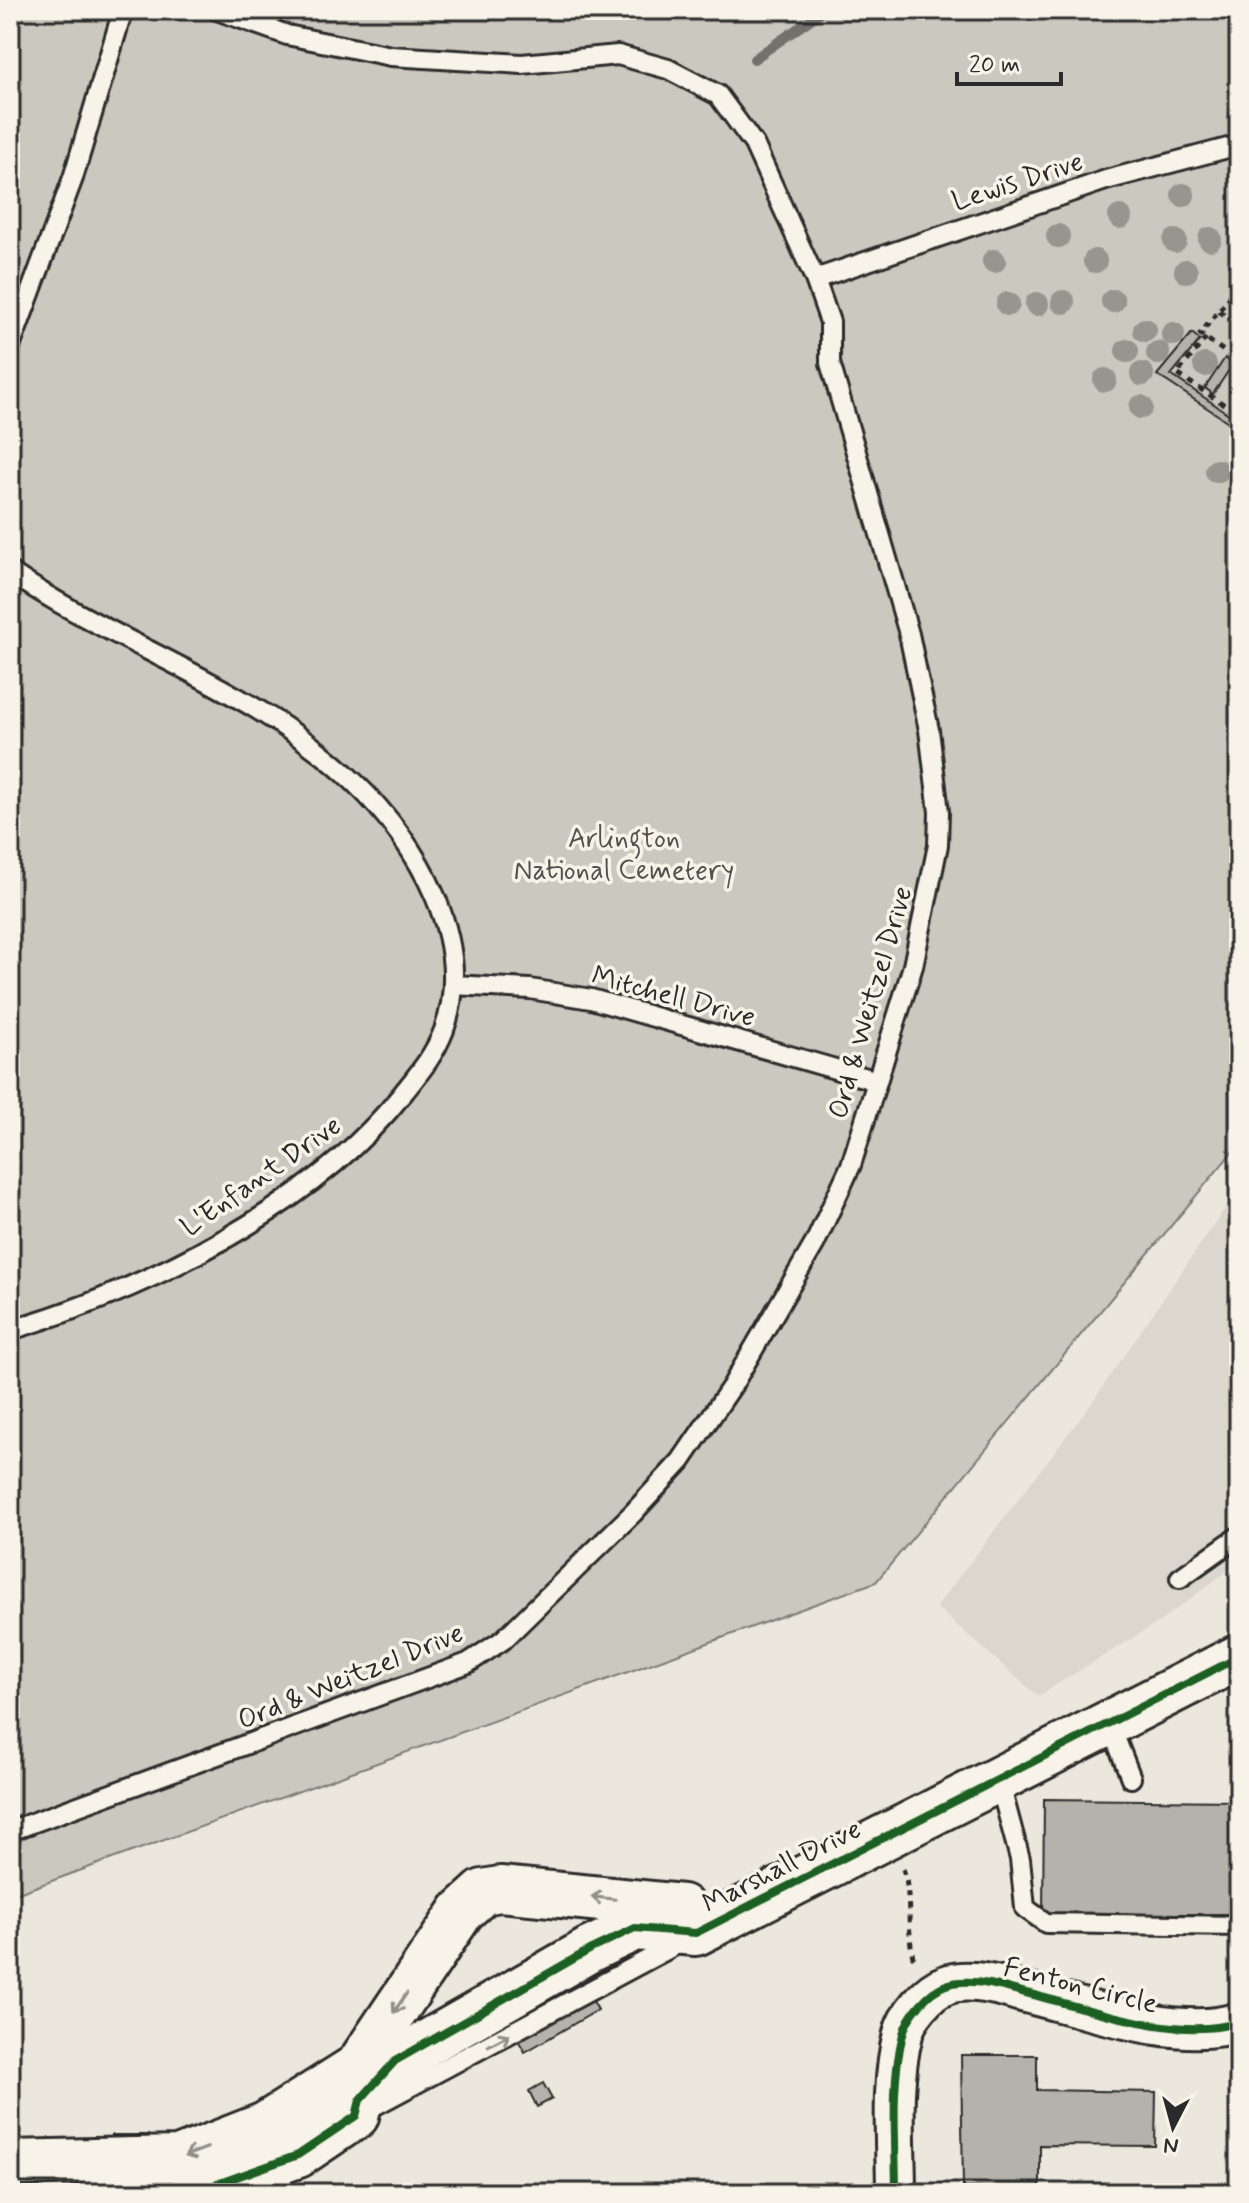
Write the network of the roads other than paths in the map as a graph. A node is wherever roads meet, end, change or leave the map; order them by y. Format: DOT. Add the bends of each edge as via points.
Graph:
graph roads {
  1 [pos="123,10"];
  2 [pos="217,10"];
  3 [pos="1239,145"];
  4 [pos="815,279"];
  5 [pos="10,347"];
  6 [pos="10,572"];
  7 [pos="453,985"];
  8 [pos="877,1081"];
  9 [pos="10,1330"];
  10 [pos="1239,1536"];
  11 [pos="1180,1578"];
  12 [pos="1239,1657"];
  13 [pos="1108,1721"];
  14 [pos="998,1777"];
  15 [pos="1131,1778"];
  16 [pos="10,1831"];
  17 [pos="736,1913"];
  18 [pos="1239,1926"];
  19 [pos="1239,2022"];
  20 [pos="10,2163"];
  21 [pos="192,2193"];
  22 [pos="896,2193"];
  1 -- 5 [label="lane" via="73,178"];
  2 -- 4 [label="lane, Ord & Weitzel Drive" via="287,35 391,56 522,64 618,55 668,69 718,95 746,131"];
  3 -- 4 [label="lane, Lewis Drive" via="1106,180"];
  4 -- 8 [label="lane, Ord & Weitzel Drive" via="830,322 830,363 909,634 939,812 931,892"];
  6 -- 7 [label="lane, L'Enfant Drive" via="269,715 357,784 413,854 434,893 448,936"];
  7 -- 8 [label="lane, Mitchell Drive" via="591,999"];
  7 -- 9 [label="lane, L'Enfant Drive" via="444,1030 430,1059 350,1151 206,1251 132,1287"];
  8 -- 16 [label="lane, Ord & Weitzel Drive" via="851,1165 815,1243 732,1386 681,1461 503,1640 468,1663 376,1699"];
  10 -- 11 [label="lane"];
  12 -- 13 [label="street, Marshall Drive"];
  13 -- 14 [label="street, Marshall Drive"];
  13 -- 15 [label="lane"];
  14 -- 17 [label="street, Marshall Drive"];
  14 -- 18 [label="lane" via="1020,1859 1025,1908 1046,1923"];
  17 -- 20 [label="street, Marshall Drive, one-way" via="517,1889 483,1892 462,1911 358,2066 265,2125 178,2159"];
  21 -- 17 [label="street, Marshall Drive, one-way" via="298,2155 356,2116 360,2100 395,2061 591,1949 635,1928 696,1933"];
  19 -- 22 [label="street, Fenton Circle" via="1218,2029 1177,2030 989,1983 946,1984 923,2001 904,2030 896,2070"];
}
